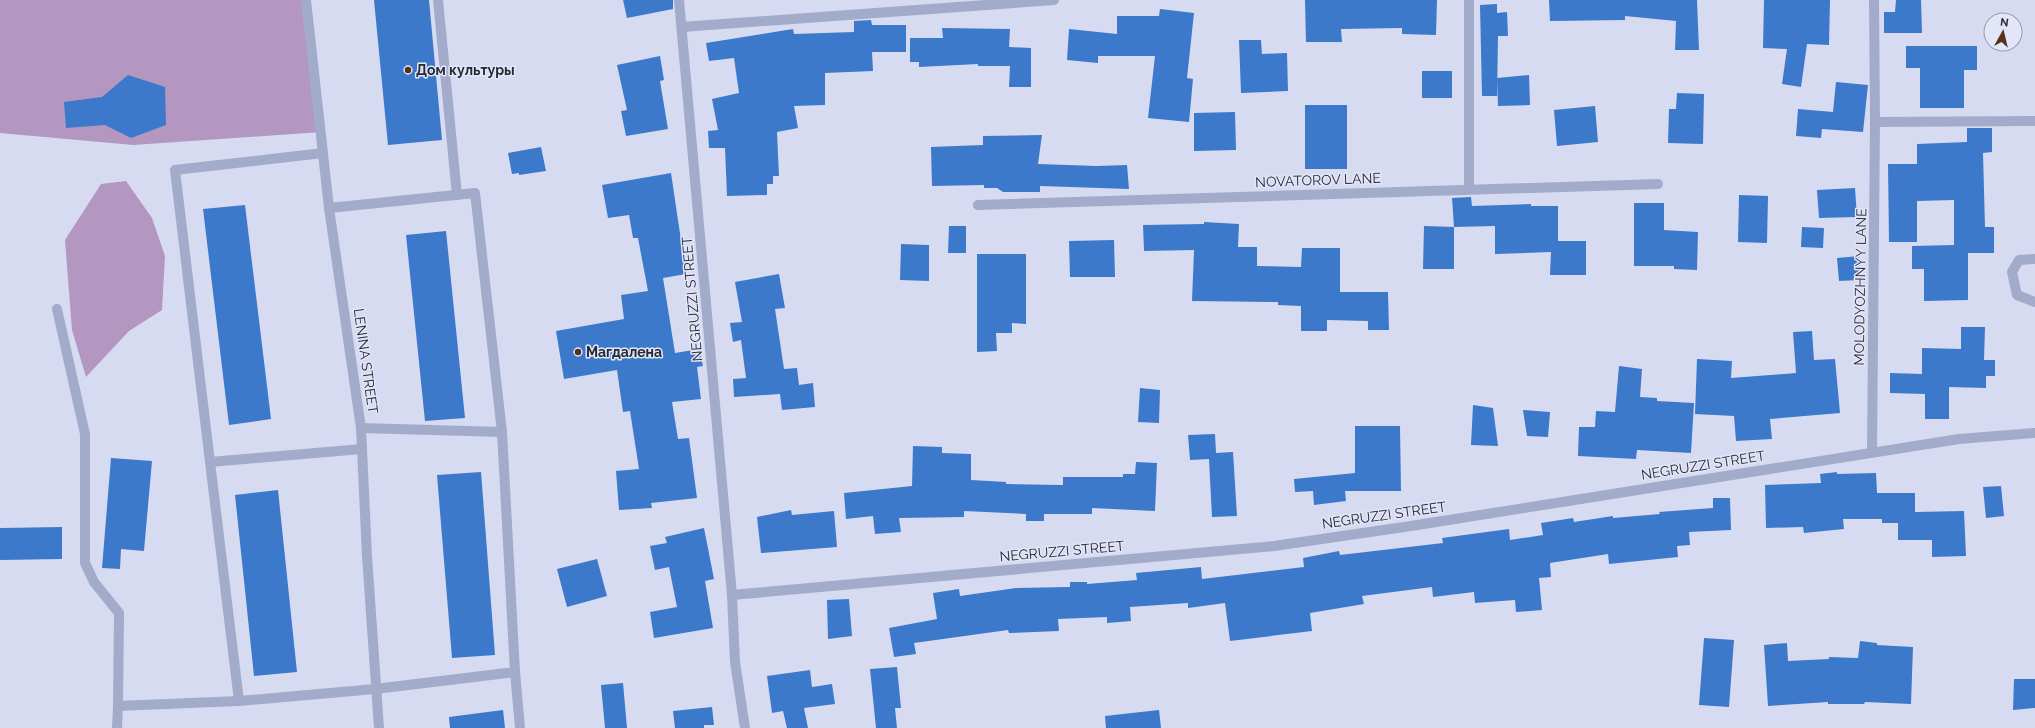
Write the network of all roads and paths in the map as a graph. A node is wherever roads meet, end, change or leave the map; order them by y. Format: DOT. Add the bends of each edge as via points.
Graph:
graph roads {
  1 [pos="306,0"];
  2 [pos="438,0"];
  3 [pos="679,0"];
  4 [pos="1054,0"];
  5 [pos="1468,0"];
  6 [pos="1874,0"];
  7 [pos="682,27"];
  8 [pos="2035,121"];
  9 [pos="1875,122"];
  10 [pos="323,153"];
  11 [pos="1658,184"];
  12 [pos="1469,189"];
  13 [pos="457,195"];
  14 [pos="978,205"];
  15 [pos="329,208"];
  16 [pos="2035,259"];
  17 [pos="2035,302"];
  18 [pos="57,309"];
  19 [pos="362,428"];
  20 [pos="502,432"];
  21 [pos="2035,433"];
  22 [pos="362,449"];
  23 [pos="1872,452"];
  24 [pos="210,462"];
  25 [pos="732,595"];
  26 [pos="515,672"];
  27 [pos="375,689"];
  28 [pos="239,701"];
  29 [pos="118,706"];
  30 [pos="117,728"];
  31 [pos="379,728"];
  32 [pos="520,728"];
  33 [pos="745,728"];
  1 -- 10 [label="street, LENINA STREET"];
  2 -- 13 [label="street"];
  3 -- 7 [label="street, NEGRUZZI STREET"];
  4 -- 7 [label="street"];
  5 -- 12 [label="street"];
  6 -- 9 [label="street, MOLODYOZHNYY LANE"];
  7 -- 25 [label="street, NEGRUZZI STREET"];
  8 -- 9 [label="street"];
  9 -- 23 [label="street, MOLODYOZHNYY LANE"];
  10 -- 15 [label="street, LENINA STREET"];
  10 -- 24 [label="street" via="174,170"];
  11 -- 12 [label="street, NOVATOROV LANE"];
  12 -- 14 [label="street, NOVATOROV LANE"];
  13 -- 15 [label="street"];
  13 -- 20 [label="street" via="475,193"];
  15 -- 19 [label="street, LENINA STREET"];
  16 -- 17 [label="street" via="2019,260 2012,272 2017,296"];
  18 -- 29 [label="street" via="85,434 85,563 94,582 119,613"];
  19 -- 20 [label="street"];
  19 -- 22 [label="street, LENINA STREET"];
  20 -- 26 [label="street"];
  21 -- 23 [label="street, NEGRUZZI STREET" via="1959,439"];
  22 -- 24 [label="street"];
  22 -- 27 [label="street, LENINA STREET"];
  23 -- 25 [label="street, NEGRUZZI STREET" via="1274,546"];
  24 -- 28 [label="street"];
  25 -- 33 [label="street, NEGRUZZI STREET" via="735,662"];
  26 -- 27 [label="street"];
  26 -- 32 [label="street"];
  27 -- 28 [label="street"];
  27 -- 31 [label="street, LENINA STREET"];
  28 -- 29 [label="street"];
  29 -- 30 [label="street"];
}
